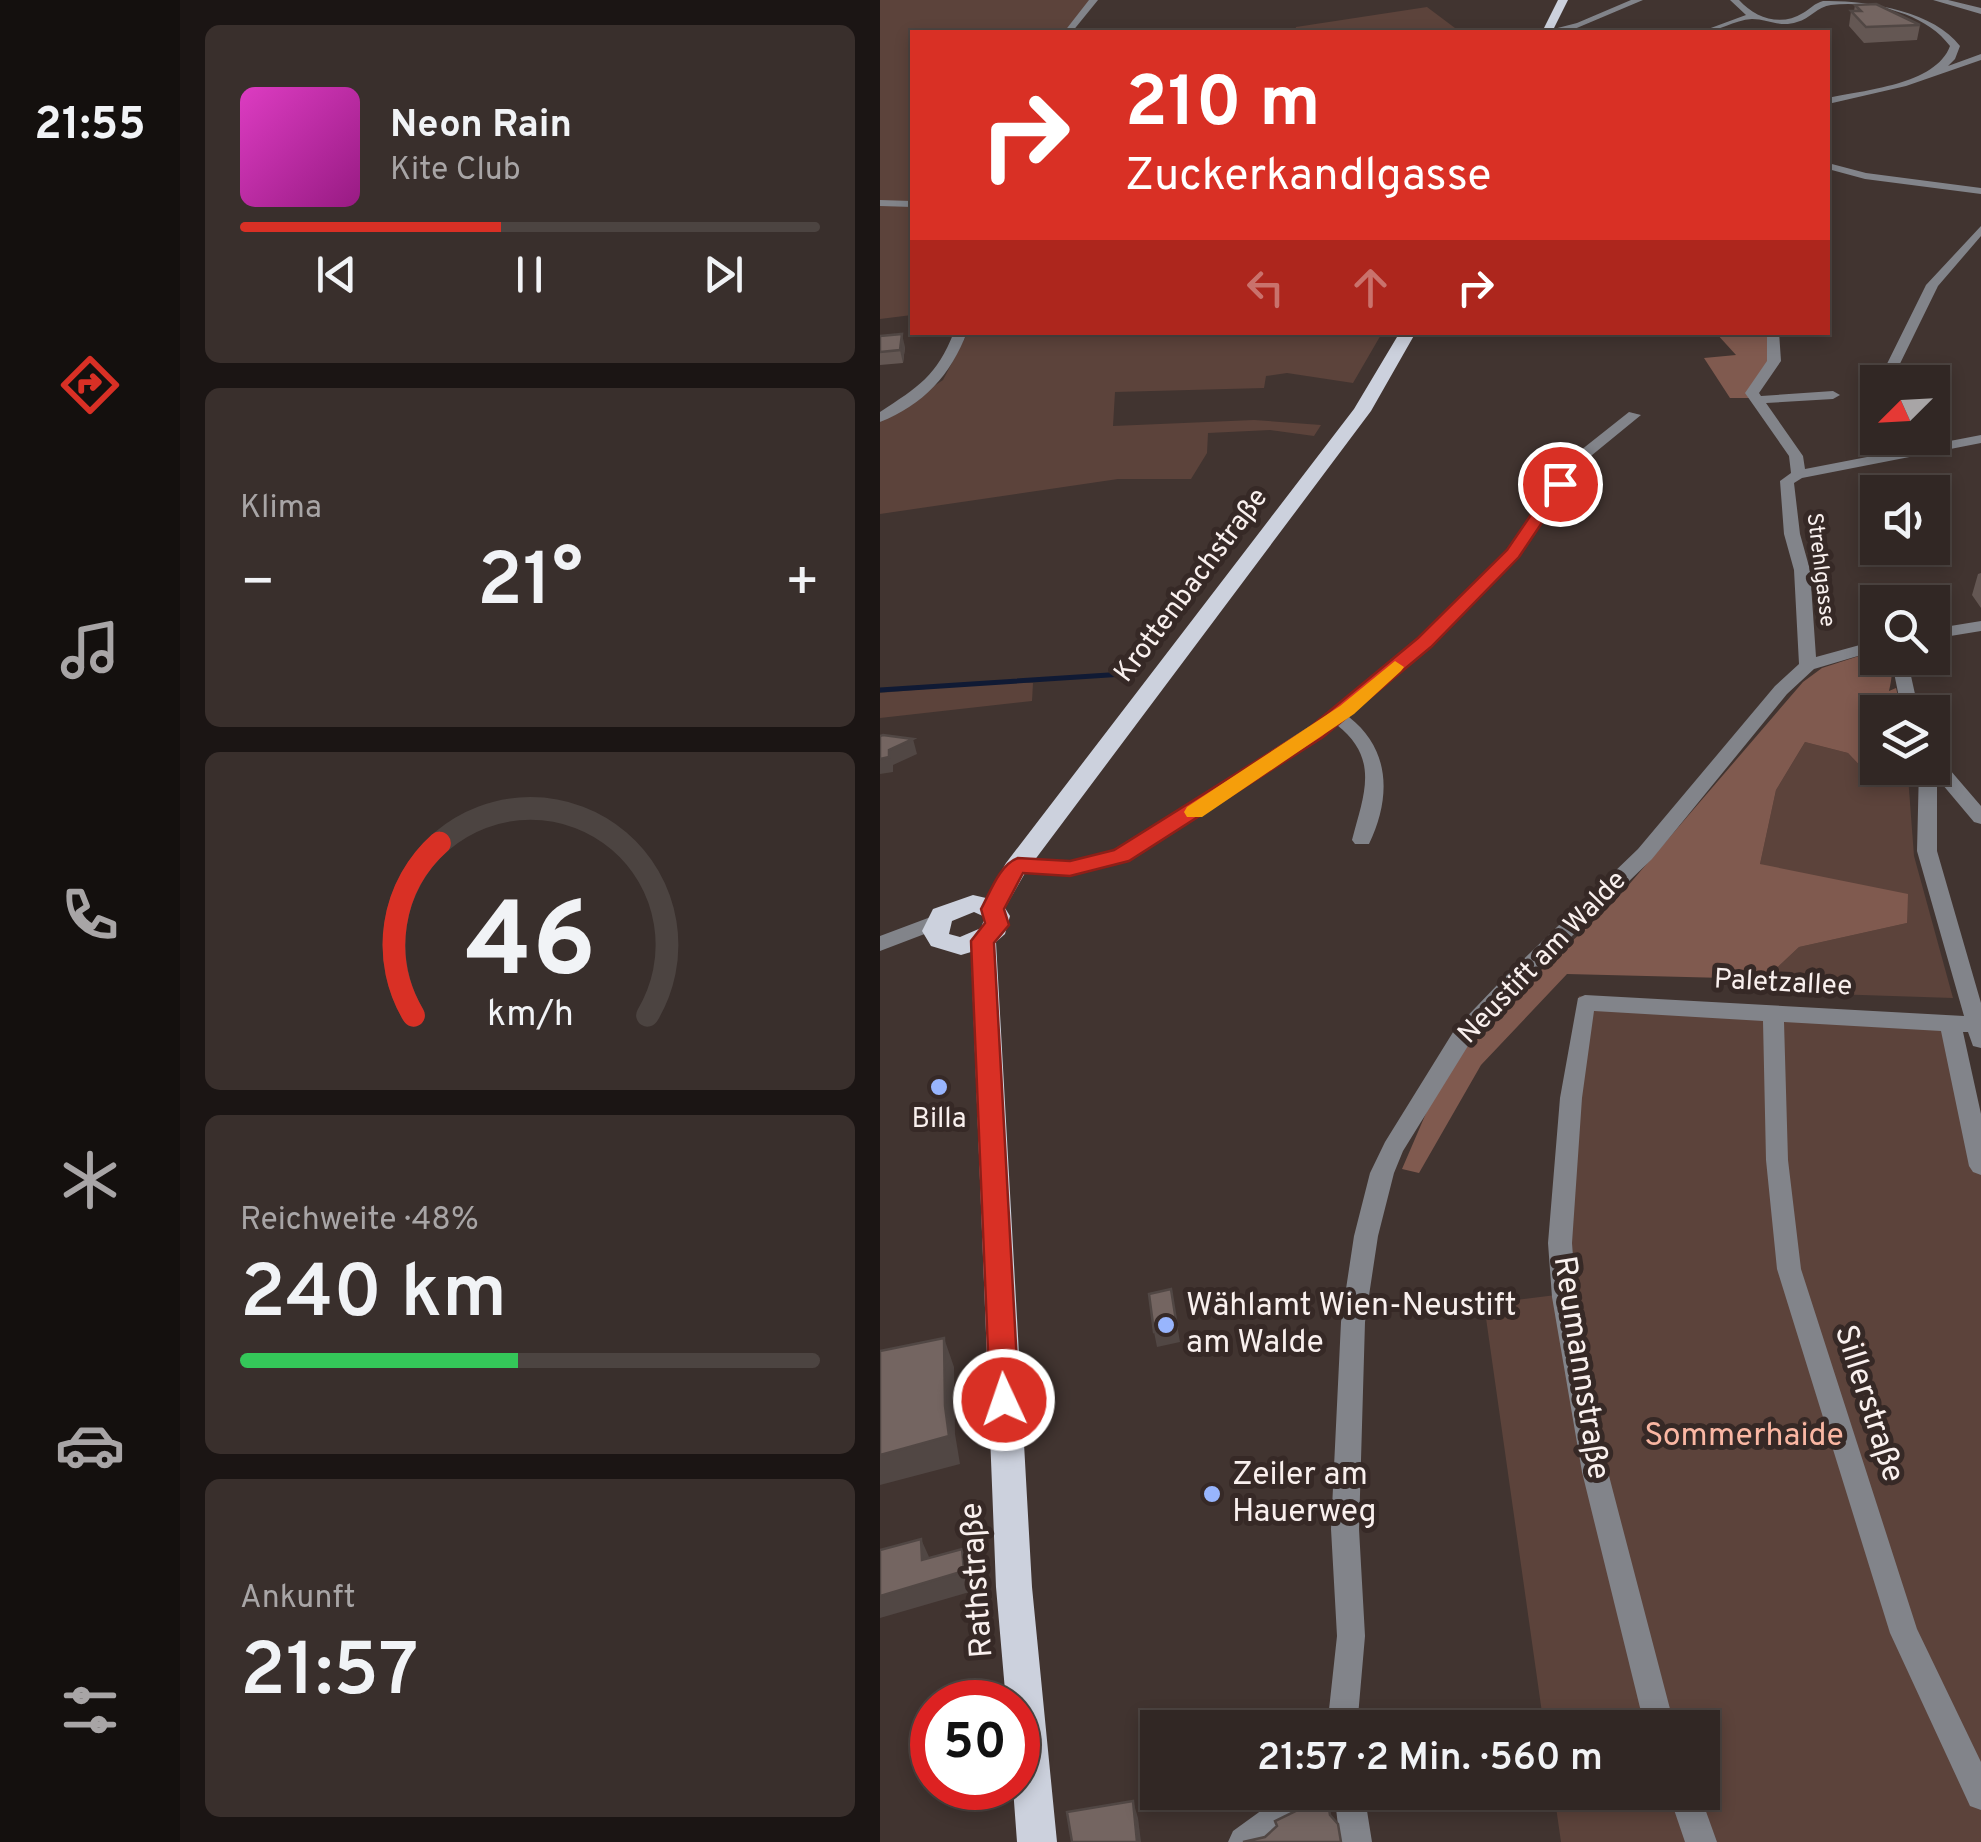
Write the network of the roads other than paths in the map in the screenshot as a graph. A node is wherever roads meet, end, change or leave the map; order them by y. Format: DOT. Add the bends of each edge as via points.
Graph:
graph roads {
  1 [pos="1094,0"];
  2 [pos="1562,0"];
  3 [pos="1639,0"];
  4 [pos="1734,0"];
  5 [pos="1836,0"];
  6 [pos="1938,0"];
  7 [pos="1981,11"];
  8 [pos="1750,17"];
  9 [pos="1070,30"];
  10 [pos="1548,30"];
  11 [pos="1572,30"];
  12 [pos="1710,30"];
  13 [pos="1981,57"];
  14 [pos="1938,73"];
  15 [pos="1830,100"];
  16 [pos="1830,167"];
  17 [pos="1981,191"];
  18 [pos="880,202"];
  19 [pos="910,204"];
  20 [pos="1981,230"];
  21 [pos="960,335"];
  22 [pos="1406,335"];
  23 [pos="1773,335"];
  24 [pos="1890,365"];
  25 [pos="1834,395"];
  26 [pos="1756,400"];
  27 [pos="1634,414"];
  28 [pos="880,418"];
  29 [pos="1981,438"];
  30 [pos="1798,475"];
  31 [pos="1981,626"];
  32 [pos="1950,631"];
  33 [pos="1860,650"];
  34 [pos="1808,664"];
  35 [pos="1338,717"];
  36 [pos="1950,781"];
  37 [pos="1928,785"];
  38 [pos="1981,818"];
  39 [pos="1362,840"];
  40 [pos="1016,868"];
  41 [pos="983,906"];
  42 [pos="955,937"];
  43 [pos="880,945"];
  44 [pos="1585,1003"];
  45 [pos="1773,1014"];
  46 [pos="1950,1024"];
  47 [pos="1979,1033"];
  48 [pos="1981,1166"];
  49 [pos="1344,1710"];
  50 [pos="1655,1710"];
  51 [pos="1981,1795"];
  52 [pos="1289,1810"];
  53 [pos="1352,1810"];
  54 [pos="1689,1810"];
  55 [pos="1037,1842"];
  56 [pos="1244,1842"];
  57 [pos="1356,1842"];
  58 [pos="1701,1842"];
  1 -- 9 [label="street"];
  2 -- 10 [label="main road"];
  3 -- 11 [label="street"];
  4 -- 8 [label="street"];
  5 -- 8 [label="street" via="1793,20"];
  5 -- 14 [label="street" via="1882,5 1938,26 1956,49"];
  6 -- 7 [label="street"];
  8 -- 12 [label="street"];
  13 -- 14 [label="street"];
  14 -- 15 [label="street"];
  16 -- 17 [label="street"];
  18 -- 19 [label="street"];
  20 -- 24 [label="street" via="1932,285"];
  21 -- 28 [label="street" via="930,385"];
  22 -- 40 [label="main road, Krottenbachstraße" via="1348,431"];
  23 -- 26 [label="street" via="1776,352 1752,393"];
  25 -- 26 [label="street"];
  26 -- 30 [label="street, Strehlgasse" via="1796,456"];
  27 -- 35 [label="street" via="1581,457 1513,554"];
  29 -- 30 [label="street"];
  30 -- 34 [label="street, Strehlgasse" via="1786,484 1802,570"];
  31 -- 32 [label="street"];
  33 -- 34 [label="street"];
  34 -- 49 [label="street, Neustift am Walde" via="1645,854 1463,1035 1382,1173 1353,1322 1345,1529 1351,1636"];
  35 -- 39 [label="street" via="1374,755"];
  35 -- 40 [label="street" via="1121,856 1070,868"];
  36 -- 38 [label="street"];
  37 -- 47 [label="street" via="1927,850"];
  40 -- 41 [label="main road, Krottenbachstraße"];
  41 -- 42 [label="main road" via="950,908"];
  41 -- 42 [label="main road" via="997,925"];
  42 -- 43 [label="street"];
  42 -- 55 [label="main road, Rathstraße" via="984,1012 1014,1587"];
  44 -- 45 [label="street, Paletzallee"];
  44 -- 50 [label="street, Reumannstraße" via="1560,1243 1564,1296 1595,1472"];
  45 -- 46 [label="street, Paletzallee"];
  45 -- 51 [label="street, Sillerstraße" via="1777,1160 1789,1269 1904,1633"];
  46 -- 47 [label="street, Paletzallee"];
  46 -- 48 [label="street"];
  52 -- 56 [label="street"];
  53 -- 57 [label="street"];
  54 -- 58 [label="street"];
}
